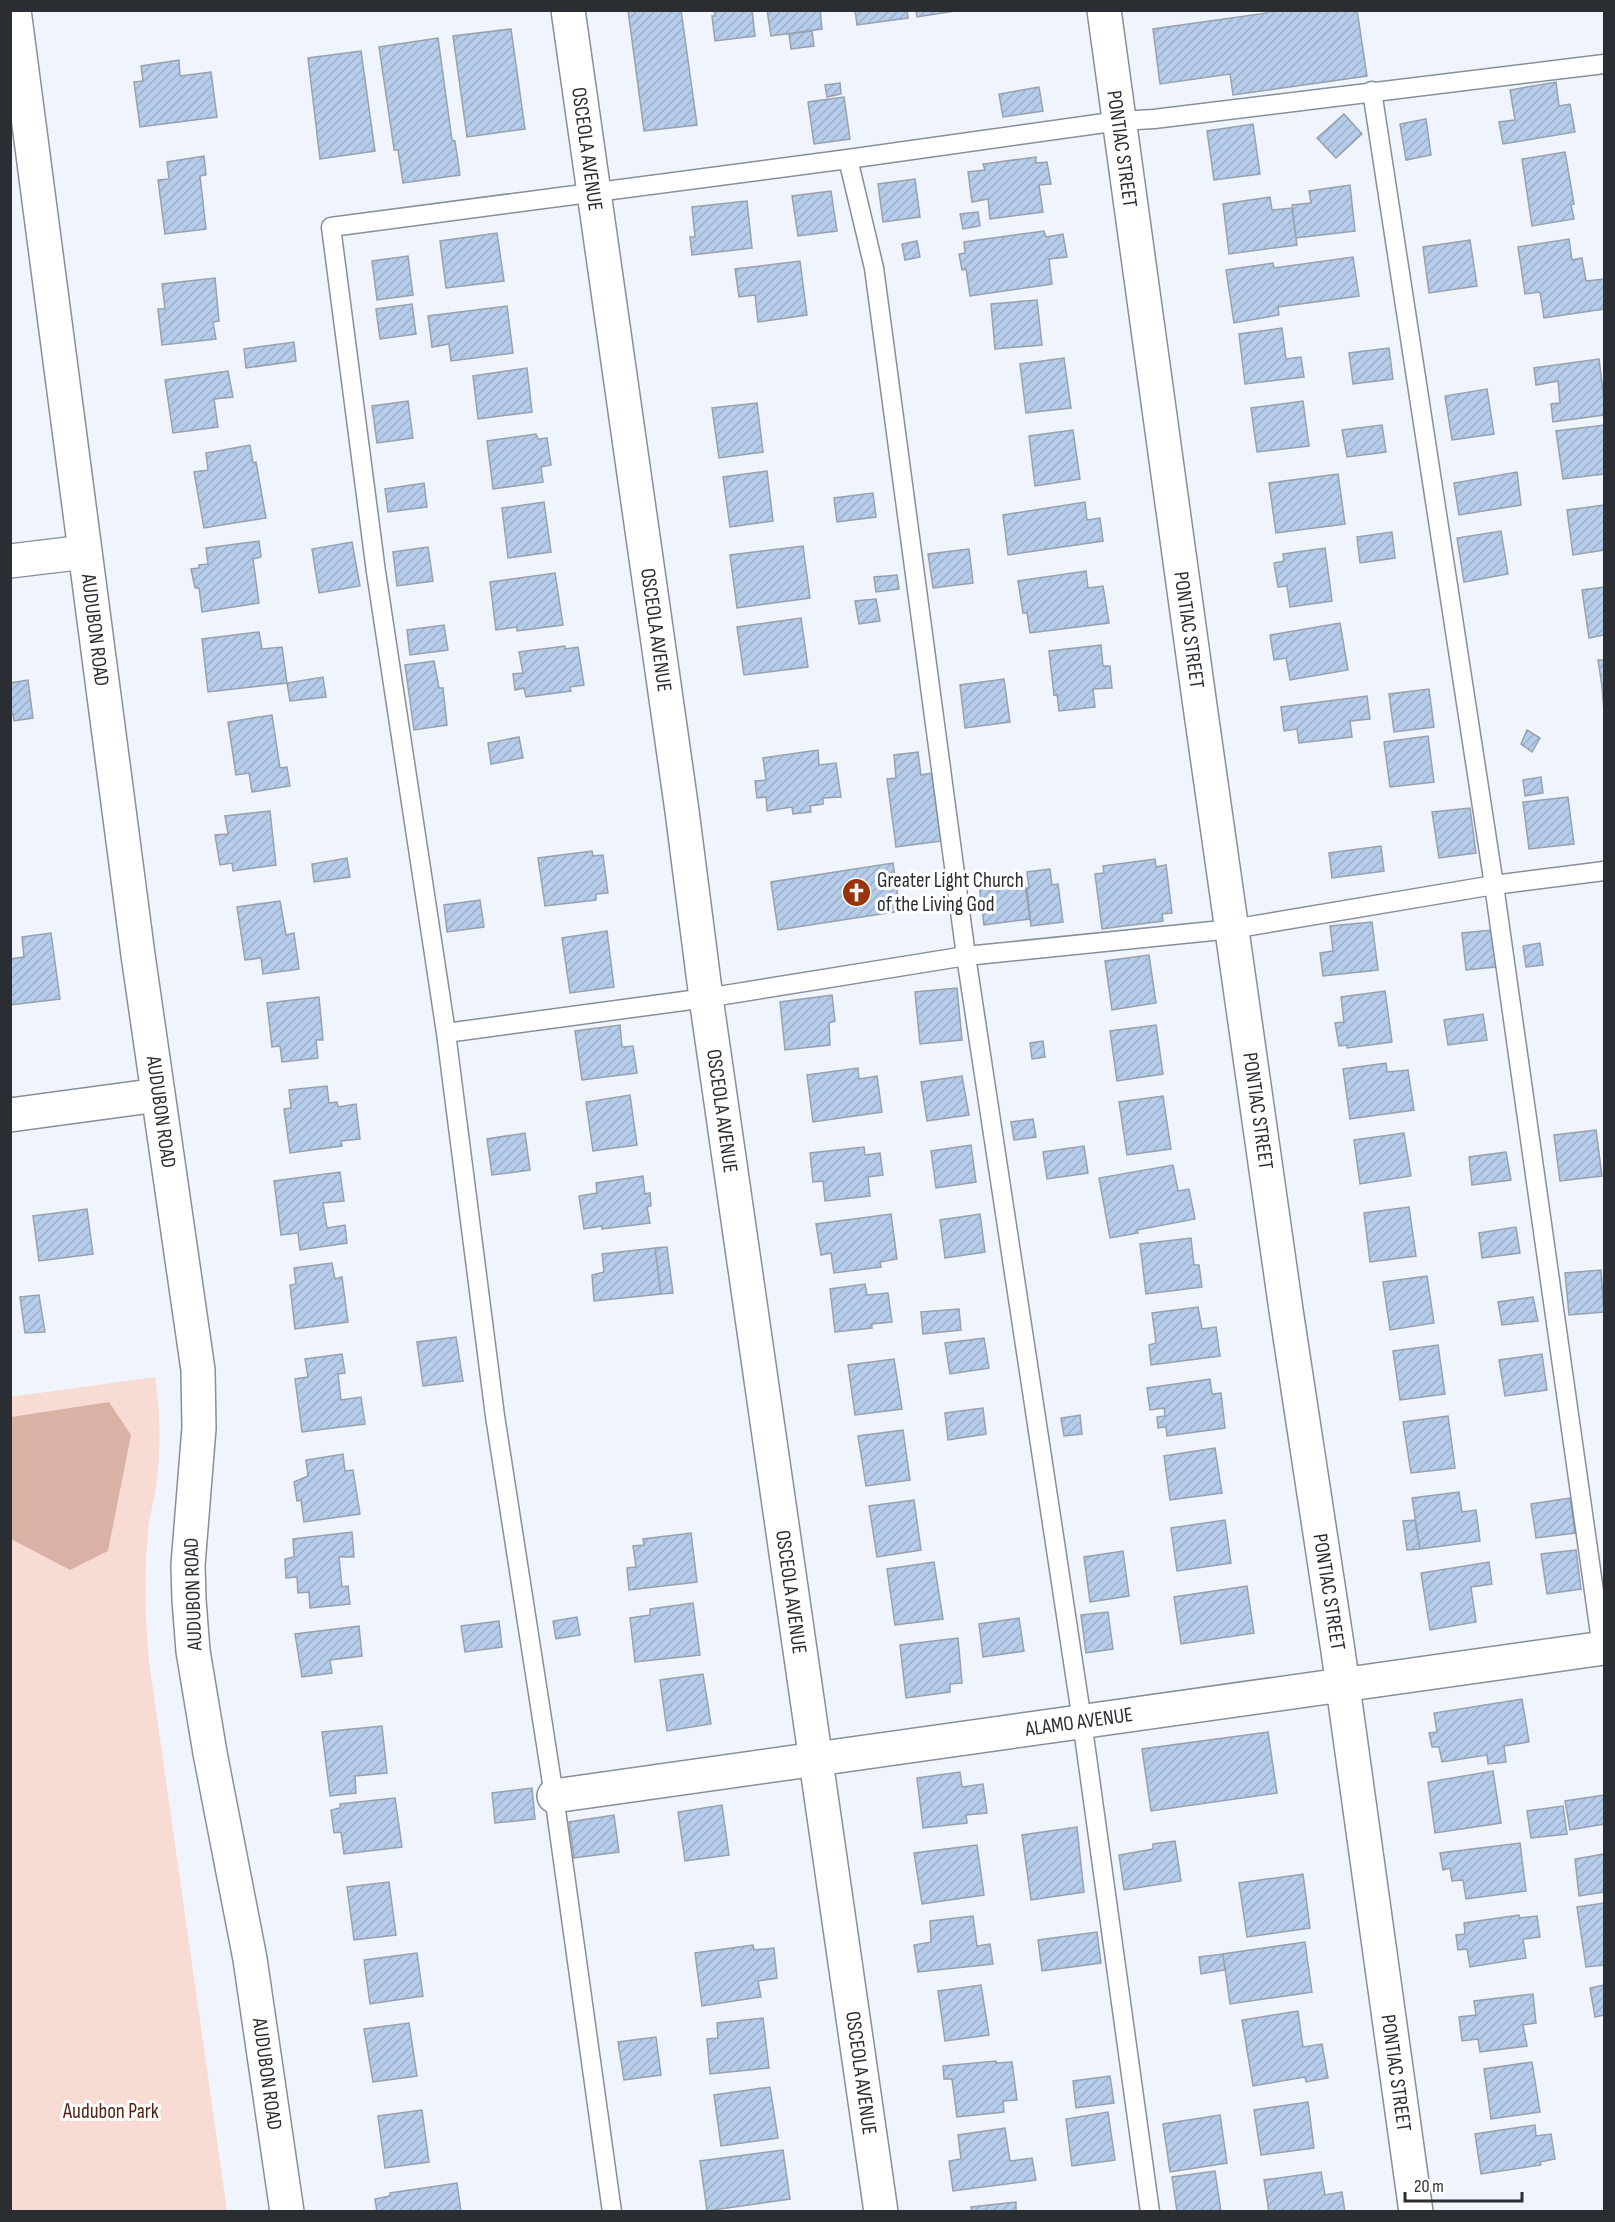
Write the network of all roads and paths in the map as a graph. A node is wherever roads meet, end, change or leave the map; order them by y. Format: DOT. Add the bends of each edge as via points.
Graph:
graph roads {
  1 [pos="14,10"];
  2 [pos="568,10"];
  3 [pos="1104,10"];
  4 [pos="1605,64"];
  5 [pos="1372,91"];
  6 [pos="1119,121"];
  7 [pos="848,159"];
  8 [pos="594,193"];
  9 [pos="85,552"];
  10 [pos="10,561"];
  11 [pos="1605,871"];
  12 [pos="1494,885"];
  13 [pos="1232,929"];
  14 [pos="966,956"];
  15 [pos="706,998"];
  16 [pos="446,1033"];
  17 [pos="158,1095"];
  18 [pos="10,1115"];
  19 [pos="1604,1653"];
  20 [pos="1342,1686"];
  21 [pos="1082,1721"];
  22 [pos="816,1760"];
  23 [pos="554,1796"];
  24 [pos="287,2211"];
  25 [pos="612,2211"];
  26 [pos="880,2211"];
  27 [pos="1150,2211"];
  28 [pos="1416,2211"];
  1 -- 9 [label="street, AUDUBON ROAD"];
  2 -- 8 [label="street, OSCEOLA AVENUE"];
  3 -- 6 [label="street, PONTIAC STREET"];
  4 -- 5 [label="lane"];
  5 -- 6 [label="lane"];
  5 -- 12 [label="lane"];
  6 -- 7 [label="lane"];
  6 -- 13 [label="street, PONTIAC STREET"];
  7 -- 8 [label="lane"];
  7 -- 14 [label="lane" via="874,268"];
  8 -- 15 [label="street, OSCEOLA AVENUE"];
  8 -- 16 [label="lane" via="331,227 378,584"];
  9 -- 10 [label="street"];
  9 -- 17 [label="street, AUDUBON ROAD"];
  11 -- 12 [label="lane"];
  12 -- 13 [label="lane"];
  12 -- 19 [label="lane"];
  13 -- 14 [label="lane"];
  13 -- 20 [label="street, PONTIAC STREET"];
  14 -- 15 [label="lane"];
  14 -- 21 [label="lane"];
  15 -- 16 [label="lane"];
  15 -- 22 [label="street, OSCEOLA AVENUE"];
  16 -- 23 [label="lane" via="495,1416"];
  17 -- 18 [label="street"];
  17 -- 24 [label="street, AUDUBON ROAD" via="198,1370 199,1428 188,1566 194,1652 251,1965"];
  19 -- 20 [label="street, ALAMO AVENUE"];
  20 -- 21 [label="street, ALAMO AVENUE"];
  20 -- 28 [label="street, PONTIAC STREET"];
  21 -- 22 [label="street, ALAMO AVENUE"];
  21 -- 27 [label="lane"];
  22 -- 23 [label="street, ALAMO AVENUE"];
  22 -- 26 [label="street, OSCEOLA AVENUE"];
  23 -- 25 [label="lane"];
}
